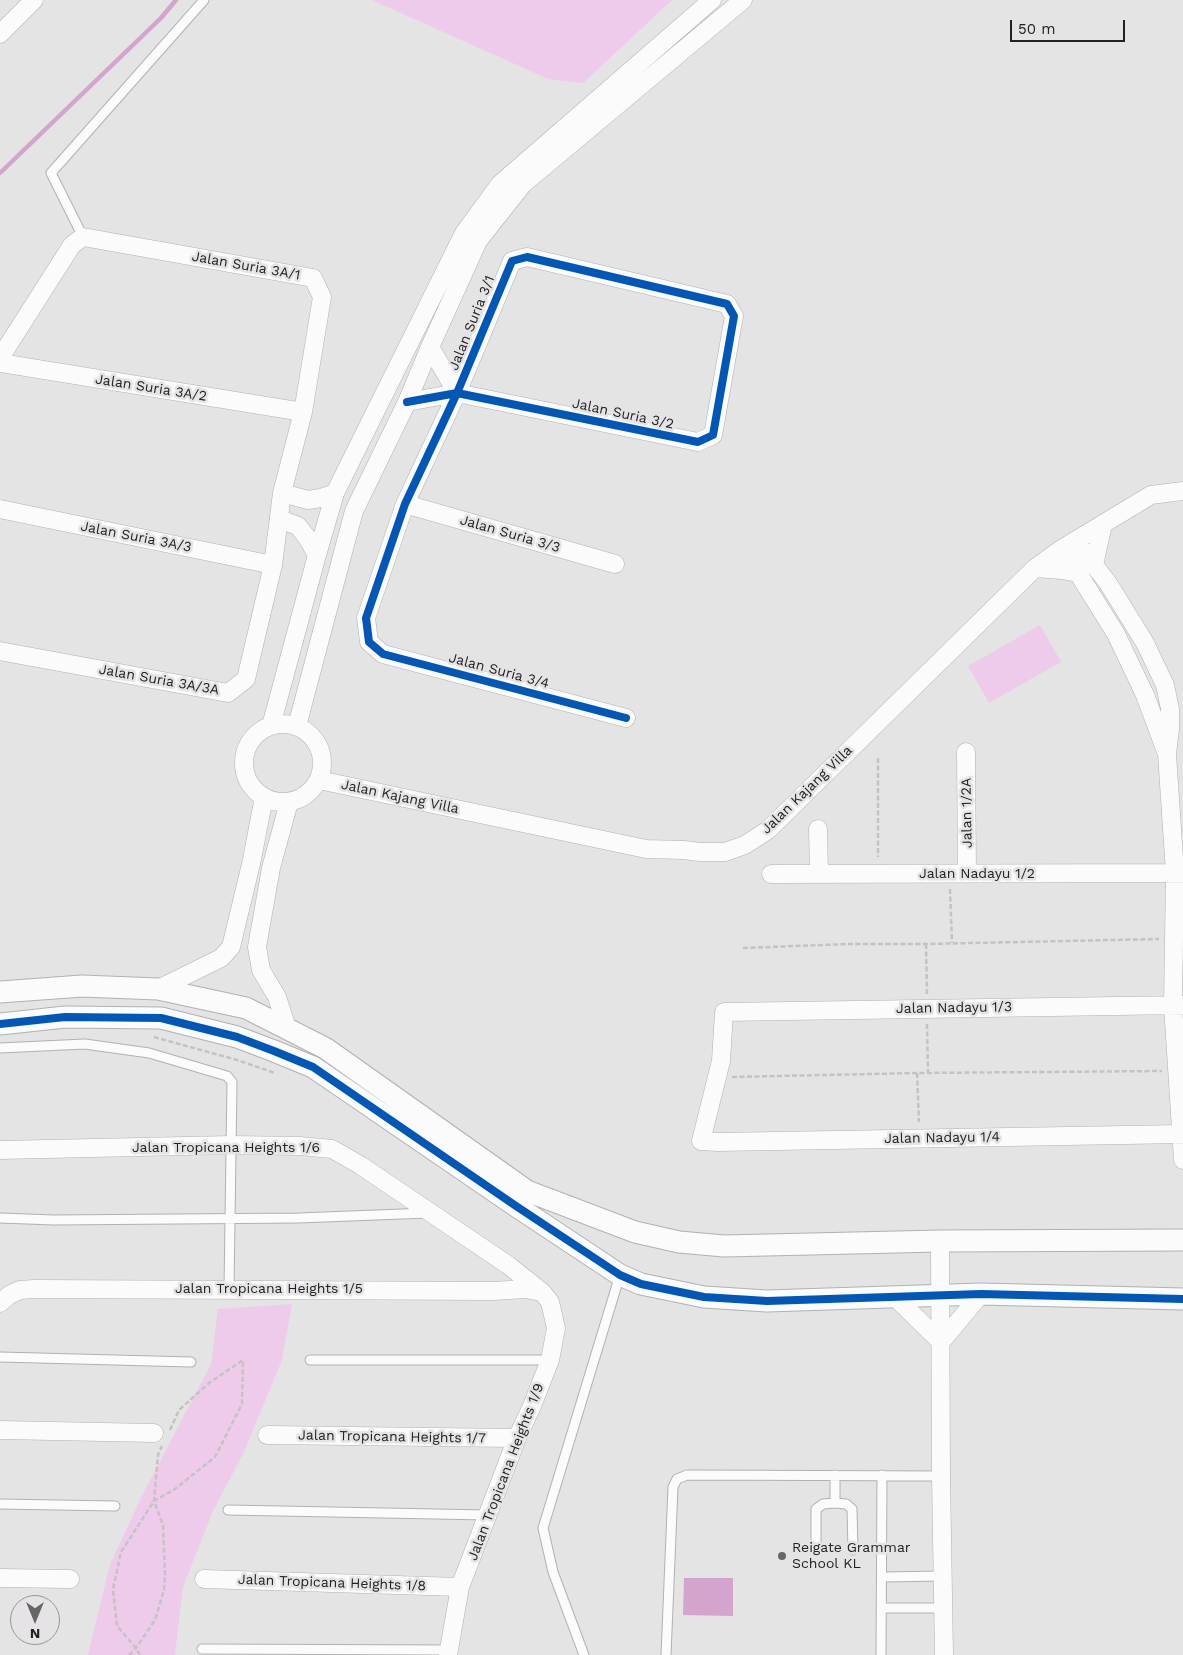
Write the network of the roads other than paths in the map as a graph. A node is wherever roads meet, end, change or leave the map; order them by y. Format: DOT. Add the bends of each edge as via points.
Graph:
graph roads {
  1 [pos="34,0"];
  2 [pos="204,0"];
  3 [pos="712,0"];
  4 [pos="743,0"];
  5 [pos="0,34"];
  6 [pos="83,237"];
  7 [pos="734,316"];
  8 [pos="430,347"];
  9 [pos="0,358"];
  10 [pos="0,364"];
  11 [pos="457,393"];
  12 [pos="407,402"];
  13 [pos="303,412"];
  14 [pos="1183,490"];
  15 [pos="282,493"];
  16 [pos="336,493"];
  17 [pos="405,504"];
  18 [pos="0,510"];
  19 [pos="279,519"];
  20 [pos="1103,524"];
  21 [pos="1075,541"];
  22 [pos="1060,550"];
  23 [pos="317,555"];
  24 [pos="273,564"];
  25 [pos="616,564"];
  26 [pos="1094,565"];
  27 [pos="1034,568"];
  28 [pos="1078,573"];
  29 [pos="1122,606"];
  30 [pos="1106,616"];
  31 [pos="369,642"];
  32 [pos="1145,643"];
  33 [pos="0,650"];
  34 [pos="1125,652"];
  35 [pos="626,718"];
  36 [pos="271,726"];
  37 [pos="297,726"];
  38 [pos="1170,729"];
  39 [pos="966,752"];
  40 [pos="319,780"];
  41 [pos="264,797"];
  42 [pos="289,802"];
  43 [pos="818,829"];
  44 [pos="819,873"];
  45 [pos="1179,873"];
  46 [pos="771,874"];
  47 [pos="967,874"];
  48 [pos="158,989"];
  49 [pos="0,992"];
  50 [pos="1178,1005"];
  51 [pos="0,1024"];
  52 [pos="286,1028"];
  53 [pos="0,1048"];
  54 [pos="1182,1134"];
  55 [pos="701,1141"];
  56 [pos="232,1145"];
  57 [pos="0,1150"];
  58 [pos="1183,1160"];
  59 [pos="430,1213"];
  60 [pos="0,1218"];
  61 [pos="230,1218"];
  62 [pos="1183,1240"];
  63 [pos="940,1241"];
  64 [pos="508,1265"];
  65 [pos="620,1275"];
  66 [pos="229,1289"];
  67 [pos="494,1291"];
  68 [pos="542,1292"];
  69 [pos="981,1294"];
  70 [pos="940,1295"];
  71 [pos="896,1298"];
  72 [pos="1183,1298"];
  73 [pos="0,1303"];
  74 [pos="941,1342"];
  75 [pos="0,1357"];
  76 [pos="310,1360"];
  77 [pos="550,1360"];
  78 [pos="191,1362"];
  79 [pos="0,1430"];
  80 [pos="163,1435"];
  81 [pos="267,1435"];
  82 [pos="517,1438"];
  83 [pos="835,1475"];
  84 [pos="882,1475"];
  85 [pos="940,1476"];
  86 [pos="835,1503"];
  87 [pos="0,1504"];
  88 [pos="115,1506"];
  89 [pos="228,1510"];
  90 [pos="488,1515"];
  91 [pos="853,1550"];
  92 [pos="816,1551"];
  93 [pos="942,1576"];
  94 [pos="882,1577"];
  95 [pos="0,1578"];
  96 [pos="70,1579"];
  97 [pos="204,1579"];
  98 [pos="460,1587"];
  99 [pos="881,1608"];
  100 [pos="943,1608"];
  101 [pos="202,1649"];
  102 [pos="448,1653"];
  103 [pos="584,1655"];
  104 [pos="666,1655"];
  105 [pos="881,1655"];
  106 [pos="944,1655"];
  1 -- 5 [label="street"];
  2 -- 6 [label="lane" via="51,173"];
  3 -- 16 [label="street" via="500,184 464,233"];
  4 -- 8 [label="street" via="523,184 478,241"];
  6 -- 9 [label="street" via="72,245"];
  6 -- 13 [label="street, Jalan Suria 3A/1" via="313,278 322,297"];
  7 -- 11 [label="street, Jalan Suria 3/1" via="727,304 527,257 512,260"];
  7 -- 11 [label="street, Jalan Suria 3/2" via="712,435 698,442"];
  8 -- 11 [label="street"];
  8 -- 12 [label="street"];
  10 -- 13 [label="street, Jalan Suria 3A/2"];
  11 -- 12 [label="street, Jalan Suria 3/2"];
  11 -- 17 [label="street, Jalan Suria 3/1"];
  12 -- 37 [label="street" via="354,511"];
  13 -- 15 [label="street, Jalan Suria 3A/1"];
  14 -- 20 [label="street, Jalan Kajang Villa" via="1151,495"];
  15 -- 16 [label="street" via="308,500"];
  15 -- 19 [label="street, Jalan Suria 3A/3A"];
  16 -- 23 [label="street"];
  17 -- 25 [label="street, Jalan Suria 3/3"];
  17 -- 31 [label="street, Jalan Suria 3/1" via="366,618"];
  18 -- 24 [label="street, Jalan Suria 3A/3"];
  19 -- 23 [label="street" via="298,526"];
  19 -- 24 [label="street, Jalan Suria 3A/3A"];
  20 -- 21 [label="street, Jalan Kajang Villa"];
  20 -- 26 [label="street"];
  21 -- 22 [label="street, Jalan Kajang Villa"];
  21 -- 26 [label="street"];
  22 -- 27 [label="street, Jalan Kajang Villa"];
  22 -- 28 [label="street"];
  23 -- 36 [label="street"];
  24 -- 33 [label="street, Jalan Suria 3A/3A" via="246,679 228,693"];
  26 -- 29 [label="street"];
  27 -- 28 [label="street"];
  27 -- 40 [label="street, Jalan Kajang Villa" via="768,830 745,845 725,852 646,849"];
  28 -- 30 [label="street"];
  29 -- 30 [label="street"];
  29 -- 32 [label="street"];
  30 -- 34 [label="street"];
  31 -- 35 [label="street, Jalan Suria 3/4" via="383,654"];
  32 -- 34 [label="street"];
  32 -- 38 [label="street" via="1165,685"];
  34 -- 38 [label="street" via="1146,695"];
  36 -- 37 [label="street"];
  36 -- 41 [label="street" via="260,731 245,752 247,778"];
  37 -- 40 [label="street" via="317,742 322,754"];
  38 -- 45 [label="street" via="1167,754"];
  39 -- 47 [label="street, Jalan 1/2A"];
  40 -- 42 [label="street" via="312,790"];
  41 -- 42 [label="street" via="276,802"];
  41 -- 48 [label="street" via="252,864 231,947 222,958"];
  42 -- 52 [label="street" via="271,868 256,947 261,970 277,997"];
  43 -- 44 [label="street"];
  44 -- 46 [label="street, Jalan Nadayu 1/2"];
  44 -- 47 [label="street, Jalan Nadayu 1/2"];
  45 -- 47 [label="street, Jalan Nadayu 1/2"];
  45 -- 50 [label="street" via="1174,938"];
  48 -- 49 [label="street" via="82,986"];
  48 -- 52 [label="street" via="242,1007"];
  50 -- 54 [label="street" via="1177,1071"];
  50 -- 55 [label="street, Jalan Nadayu 1/3" via="724,1012 718,1078"];
  51 -- 65 [label="street" via="65,1017 161,1018 237,1037 274,1051 313,1068"];
  52 -- 63 [label="street" via="325,1048 527,1190 635,1232 679,1242 724,1246"];
  53 -- 56 [label="lane" via="85,1044 150,1053 227,1076 232,1082"];
  54 -- 55 [label="street, Jalan Nadayu 1/4"];
  54 -- 58 [label="street"];
  56 -- 57 [label="street, Jalan Tropicana Heights 1/6"];
  56 -- 59 [label="street, Jalan Tropicana Heights 1/6" via="332,1149"];
  56 -- 61 [label="lane"];
  59 -- 61 [label="lane"];
  59 -- 64 [label="street, Jalan Tropicana Heights 1/6"];
  60 -- 61 [label="lane"];
  61 -- 66 [label="lane"];
  62 -- 63 [label="street"];
  63 -- 70 [label="street"];
  64 -- 67 [label="street" via="511,1280"];
  64 -- 68 [label="street, Jalan Tropicana Heights 1/6"];
  65 -- 71 [label="street" via="641,1284 704,1297 767,1301"];
  65 -- 103 [label="lane" via="543,1528 553,1572"];
  66 -- 67 [label="street, Jalan Tropicana Heights 1/5"];
  66 -- 73 [label="street, Jalan Tropicana Heights 1/5" via="34,1289 20,1290"];
  67 -- 68 [label="street, Jalan Tropicana Heights 1/5" via="524,1289"];
  68 -- 77 [label="street, Jalan Tropicana Heights 1/9" via="550,1302 556,1328"];
  69 -- 70 [label="street"];
  69 -- 72 [label="street"];
  69 -- 74 [label="street"];
  70 -- 71 [label="street"];
  70 -- 74 [label="street"];
  71 -- 74 [label="street"];
  74 -- 85 [label="street"];
  75 -- 78 [label="lane"];
  76 -- 77 [label="lane"];
  77 -- 82 [label="street, Jalan Tropicana Heights 1/9"];
  79 -- 80 [label="street"];
  81 -- 82 [label="street, Jalan Tropicana Heights 1/7"];
  82 -- 90 [label="street, Jalan Tropicana Heights 1/9"];
  83 -- 84 [label="lane"];
  83 -- 86 [label="lane"];
  83 -- 104 [label="lane" via="687,1475 678,1479 673,1487"];
  84 -- 85 [label="lane"];
  84 -- 94 [label="lane"];
  85 -- 93 [label="street"];
  86 -- 91 [label="lane" via="852,1508"];
  86 -- 92 [label="lane" via="823,1504 816,1509"];
  87 -- 88 [label="lane"];
  89 -- 90 [label="lane"];
  90 -- 98 [label="street, Jalan Tropicana Heights 1/9"];
  93 -- 94 [label="lane"];
  93 -- 100 [label="street"];
  94 -- 99 [label="lane"];
  95 -- 96 [label="street"];
  97 -- 98 [label="street, Jalan Tropicana Heights 1/8"];
  98 -- 102 [label="street, Jalan Tropicana Heights 1/9"];
  99 -- 100 [label="lane"];
  99 -- 105 [label="lane"];
  100 -- 106 [label="street"];
  101 -- 102 [label="lane"];
}
